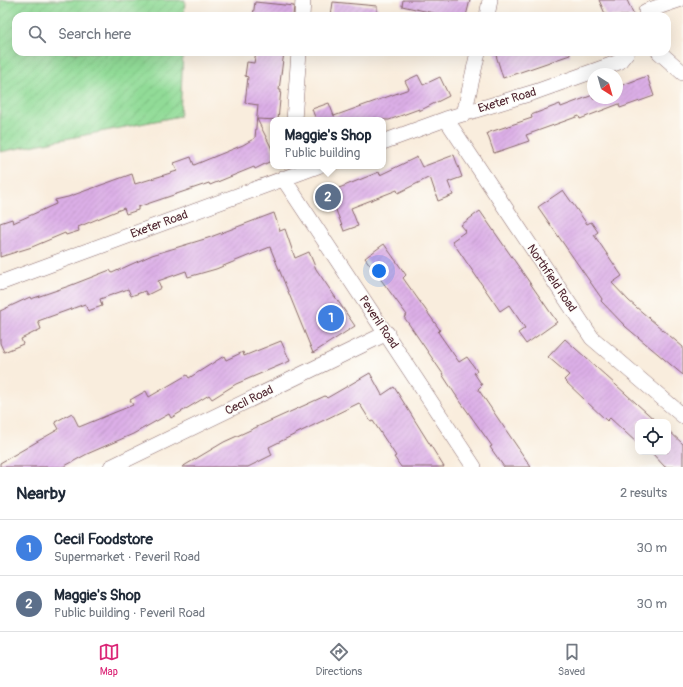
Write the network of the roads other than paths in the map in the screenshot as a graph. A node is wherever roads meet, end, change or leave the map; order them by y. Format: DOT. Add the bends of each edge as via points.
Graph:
graph roads {
  1 [pos="303,0"];
  2 [pos="490,0"];
  3 [pos="679,0"];
  4 [pos="646,9"];
  5 [pos="302,12"];
  6 [pos="488,12"];
  7 [pos="299,56"];
  8 [pos="477,56"];
  9 [pos="623,56"];
  10 [pos="664,56"];
  11 [pos="683,72"];
  12 [pos="464,114"];
  13 [pos="294,117"];
  14 [pos="446,119"];
  15 [pos="386,141"];
  16 [pos="307,169"];
  17 [pos="288,174"];
  18 [pos="0,283"];
  19 [pos="387,333"];
  20 [pos="683,416"];
  21 [pos="111,467"];
  22 [pos="474,467"];
  1 -- 5 [label="street"];
  2 -- 6 [label="street"];
  3 -- 4 [label="street"];
  7 -- 13 [label="street"];
  8 -- 12 [label="street"];
  9 -- 12 [label="street, Exeter Road" via="618,62"];
  10 -- 11 [label="street"];
  12 -- 14 [label="street, Exeter Road"];
  14 -- 15 [label="street, Exeter Road"];
  14 -- 20 [label="street, Northfield Road" via="592,338"];
  16 -- 17 [label="street, Exeter Road"];
  17 -- 18 [label="street, Exeter Road"];
  17 -- 19 [label="street, Peveril Road"];
  19 -- 21 [label="street, Cecil Road"];
  19 -- 22 [label="street, Peveril Road"];
}
